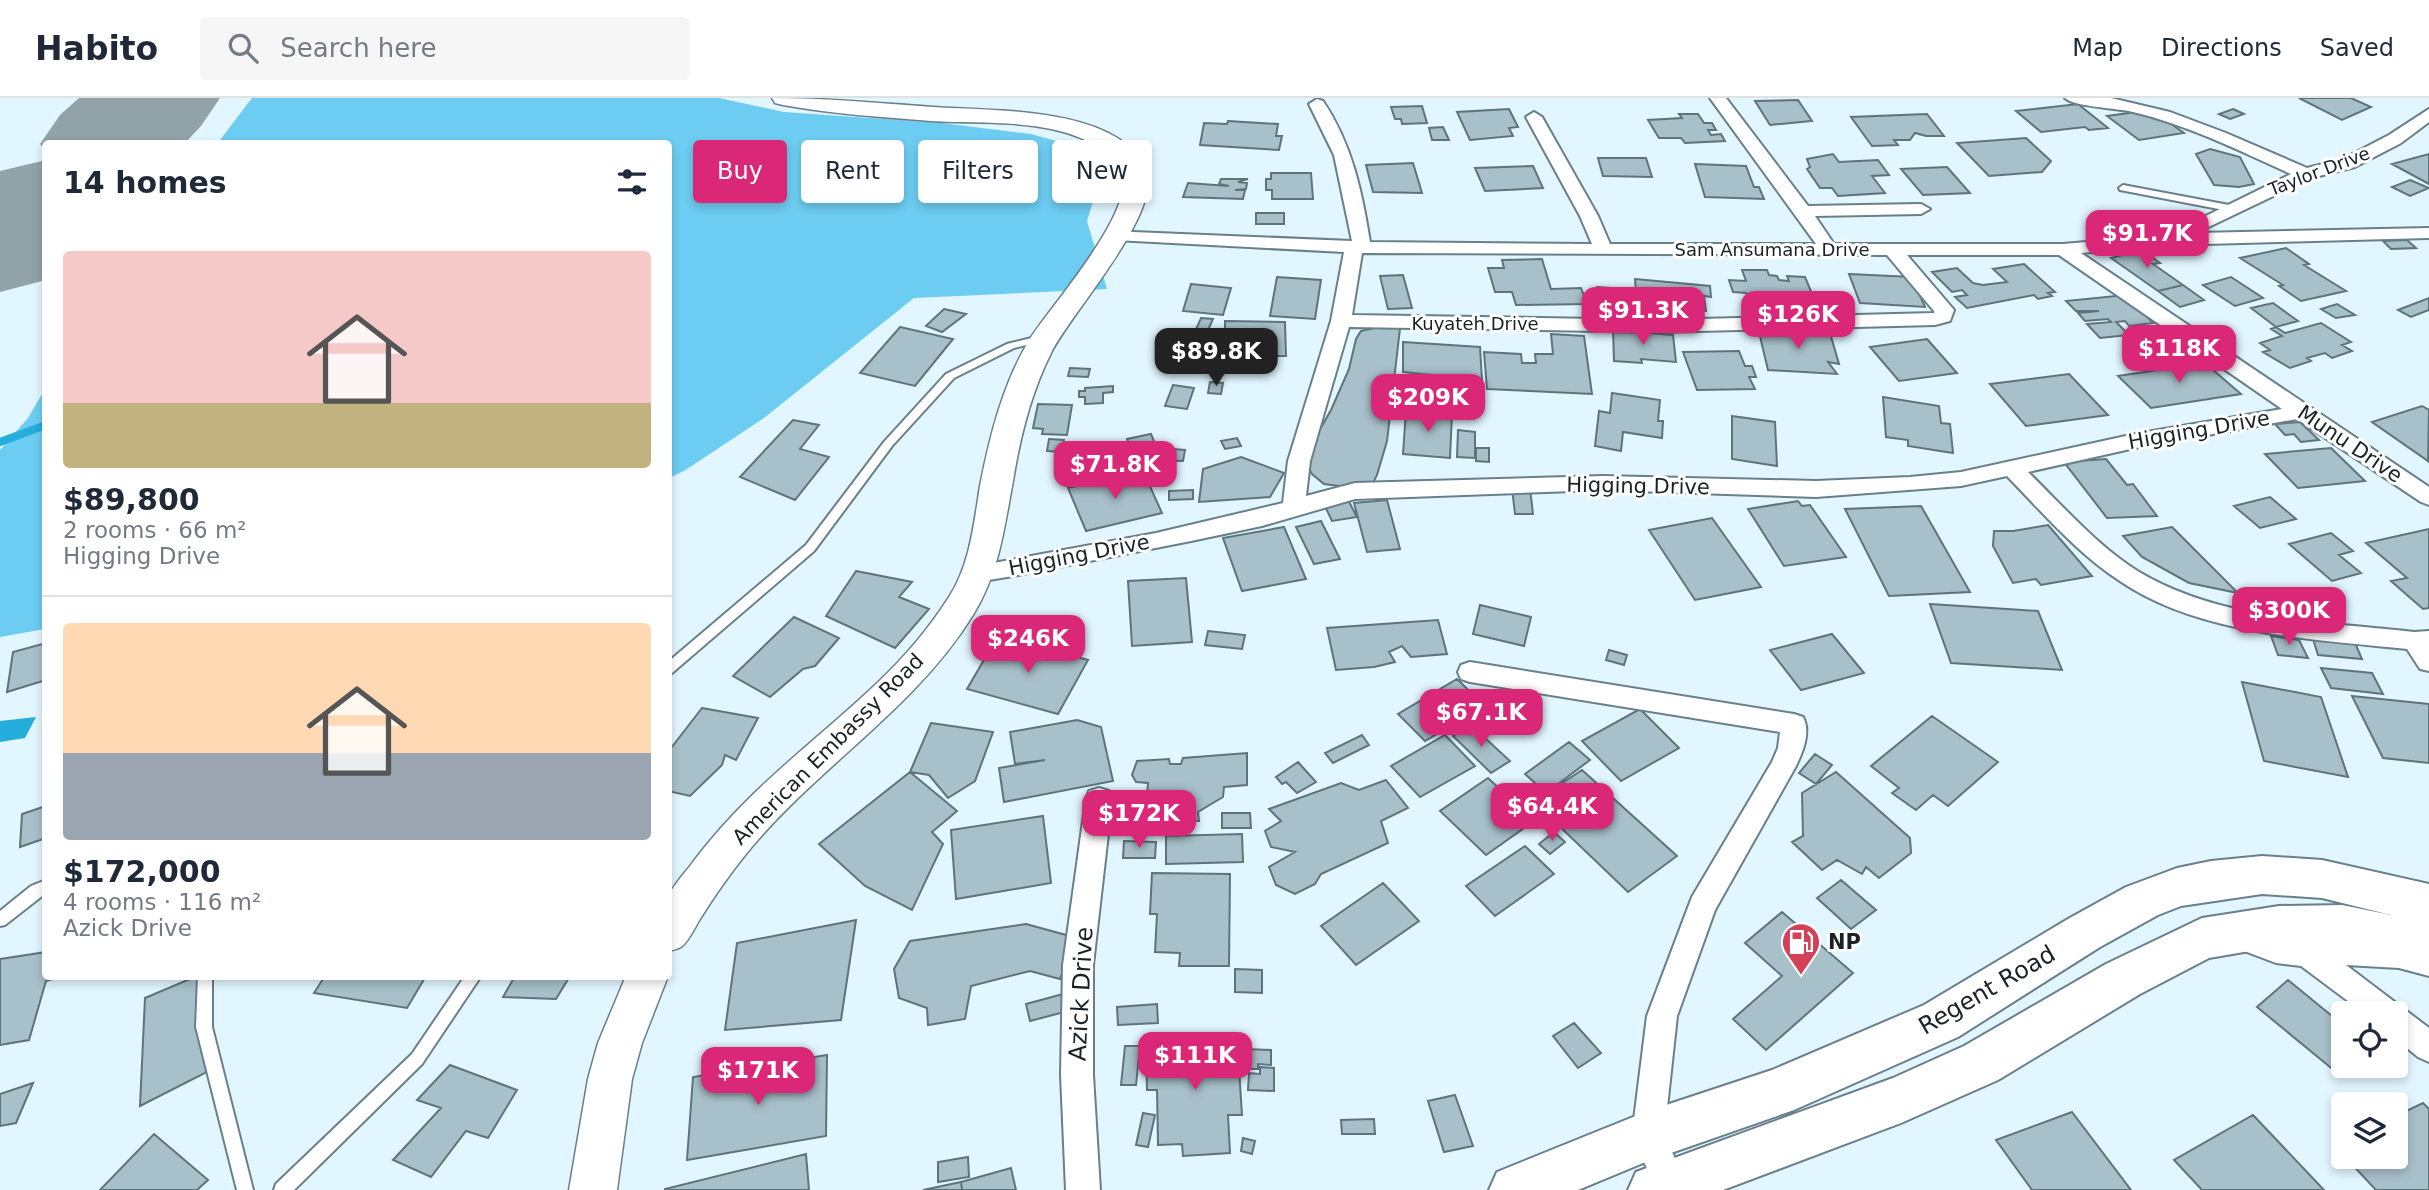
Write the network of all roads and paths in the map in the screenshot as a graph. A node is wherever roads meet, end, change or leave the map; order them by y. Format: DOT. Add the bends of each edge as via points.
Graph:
graph roads {
  1 [pos="783,98"];
  2 [pos="1718,98"];
  3 [pos="2073,98"];
  4 [pos="1317,104"];
  5 [pos="2429,114"];
  6 [pos="1534,117"];
  7 [pos="2305,174"];
  8 [pos="2123,188"];
  9 [pos="2229,208"];
  10 [pos="1921,209"];
  11 [pos="1802,211"];
  12 [pos="2429,233"];
  13 [pos="1115,235"];
  14 [pos="2168,240"];
  15 [pos="1358,247"];
  16 [pos="1603,248"];
  17 [pos="1827,248"];
  18 [pos="2063,249"];
  19 [pos="1892,250"];
  20 [pos="1341,321"];
  21 [pos="1045,338"];
  22 [pos="2301,412"];
  23 [pos="2013,469"];
  24 [pos="2429,496"];
  25 [pos="1294,509"];
  26 [pos="977,574"];
  27 [pos="2422,640"];
  28 [pos="2429,662"];
  29 [pos="672,666"];
  30 [pos="1470,672"];
  31 [pos="1098,799"];
  32 [pos="42,888"];
  33 [pos="2429,904"];
  34 [pos="0,920"];
  35 [pos="672,927"];
  36 [pos="2230,933"];
  37 [pos="2429,943"];
  38 [pos="2307,953"];
  39 [pos="2429,963"];
  40 [pos="205,980"];
  41 [pos="471,980"];
  42 [pos="645,980"];
  43 [pos="2372,1001"];
  44 [pos="2408,1030"];
  45 [pos="2429,1047"];
  46 [pos="1648,1136"];
  47 [pos="1663,1187"];
  48 [pos="245,1190"];
  49 [pos="282,1190"];
  50 [pos="593,1190"];
  51 [pos="1083,1190"];
  52 [pos="1515,1190"];
  1 -- 13 [label="street, American Embassy Road" via="1052,123 1089,134 1124,155 1136,174 1134,201"];
  2 -- 11 [label="street"];
  3 -- 7 [label="street" via="2166,114"];
  4 -- 15 [label="street" via="1330,123 1352,181"];
  5 -- 7 [label="street, Taylor Drive" via="2395,139 2349,163"];
  6 -- 16 [label="street"];
  7 -- 9 [label="street, Taylor Drive"];
  8 -- 9 [label="lane"];
  9 -- 14 [label="street, Taylor Drive"];
  10 -- 11 [label="street"];
  11 -- 17 [label="street"];
  12 -- 14 [label="street, Sam Ansumana Drive"];
  13 -- 15 [label="street, Sam Ansumana Drive"];
  13 -- 21 [label="street, American Embassy Road"];
  14 -- 18 [label="street, Sam Ansumana Drive"];
  15 -- 16 [label="street, Sam Ansumana Drive"];
  15 -- 20 [label="street"];
  16 -- 17 [label="street, Sam Ansumana Drive"];
  17 -- 19 [label="street, Sam Ansumana Drive"];
  18 -- 19 [label="street, Sam Ansumana Drive"];
  18 -- 22 [label="street, Munu Drive"];
  19 -- 20 [label="street, Kuyateh Drive" via="1944,310 1943,317 1658,326"];
  20 -- 25 [label="street" via="1299,461"];
  21 -- 26 [label="street, American Embassy Road" via="1009,421"];
  21 -- 29 [label="lane" via="1011,346 950,376 888,444 810,548"];
  22 -- 23 [label="street, Higging Drive" via="2135,441"];
  22 -- 24 [label="street, Munu Drive"];
  23 -- 25 [label="street, Higging Drive" via="1961,479 1816,489 1602,483 1355,491"];
  23 -- 27 [label="street" via="2092,549 2131,578 2174,600 2201,610 2310,629"];
  25 -- 26 [label="street, Higging Drive" via="1110,551"];
  26 -- 35 [label="street, American Embassy Road" via="964,604 903,680 771,799 704,878"];
  27 -- 28 [label="street"];
  30 -- 46 [label="street" via="1794,724 1783,766 1702,906 1662,1016"];
  31 -- 51 [label="street, Azick Drive" via="1079,965 1077,1075"];
  32 -- 34 [label="lane"];
  33 -- 46 [label="main road, Regent Road" via="2366,887 2298,877 2249,876 2177,887 2096,926 1941,1021 1776,1093"];
  36 -- 37 [label="main road" via="2278,926 2342,925"];
  36 -- 38 [label="street" via="2276,950"];
  36 -- 47 [label="main road" via="2172,953 1981,1063 1901,1099"];
  38 -- 39 [label="street" via="2358,951"];
  38 -- 43 [label="street"];
  40 -- 48 [label="lane" via="204,1027"];
  41 -- 49 [label="lane" via="417,1059"];
  42 -- 50 [label="street" via="610,1079"];
  44 -- 45 [label="street"];
  46 -- 47 [label="street"];
  46 -- 52 [label="main road, Regent Road"];
}
